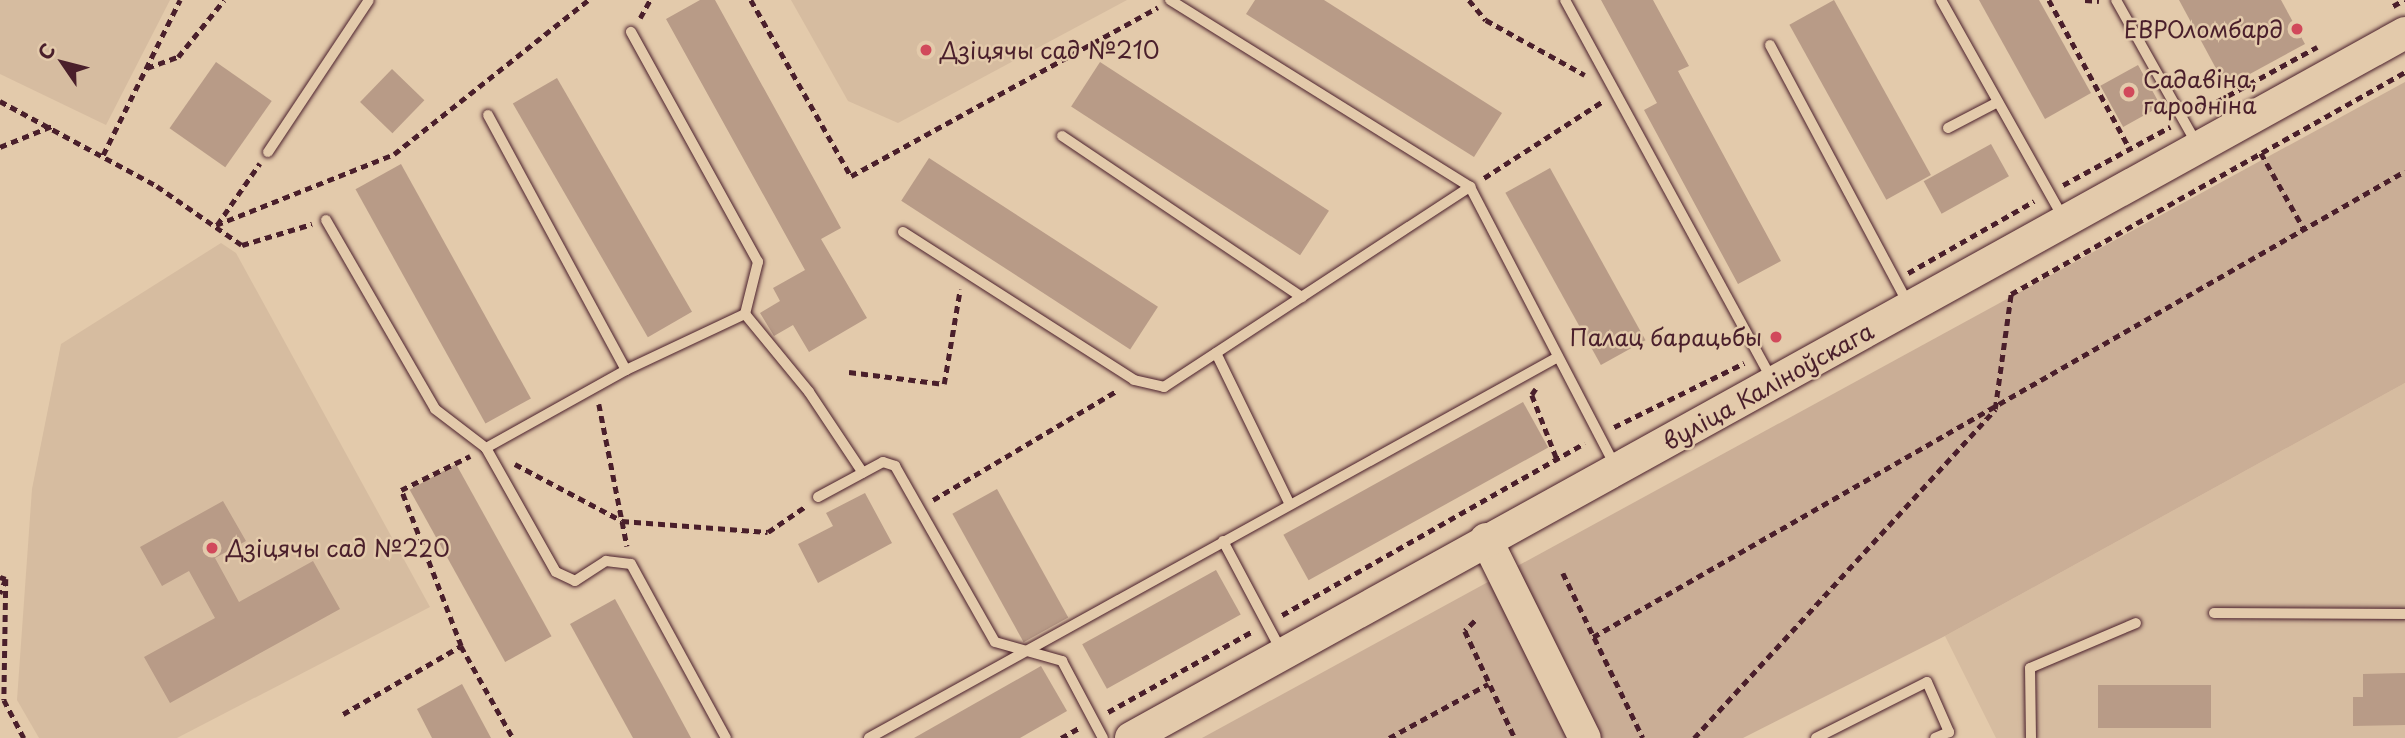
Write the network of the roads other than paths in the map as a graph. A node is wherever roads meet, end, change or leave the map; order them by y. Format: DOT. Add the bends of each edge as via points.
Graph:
graph roads {
  1 [pos="369,0"];
  2 [pos="1170,0"];
  3 [pos="1565,0"];
  4 [pos="1941,0"];
  5 [pos="2116,0"];
  6 [pos="631,32"];
  7 [pos="2405,33"];
  8 [pos="1770,45"];
  9 [pos="1998,102"];
  10 [pos="488,116"];
  11 [pos="1948,128"];
  12 [pos="1062,136"];
  13 [pos="2200,148"];
  14 [pos="268,152"];
  15 [pos="1470,187"];
  16 [pos="326,220"];
  17 [pos="2066,222"];
  18 [pos="903,232"];
  19 [pos="1302,297"];
  20 [pos="1910,308"];
  21 [pos="745,314"];
  22 [pos="1216,353"];
  23 [pos="1558,357"];
  24 [pos="626,370"];
  25 [pos="1774,384"];
  26 [pos="486,448"];
  27 [pos="1617,469"];
  28 [pos="863,473"];
  29 [pos="818,498"];
  30 [pos="1289,503"];
  31 [pos="1486,539"];
  32 [pos="1223,541"];
  33 [pos="2214,613"];
  34 [pos="2405,614"];
  35 [pos="2136,623"];
  36 [pos="1026,651"];
  37 [pos="1282,653"];
  38 [pos="726,738"];
  39 [pos="869,738"];
  40 [pos="1103,738"];
  41 [pos="1131,738"];
  42 [pos="1586,738"];
  43 [pos="1816,738"];
  44 [pos="1935,738"];
  45 [pos="2031,738"];
  1 -- 14 [label="lane"];
  2 -- 15 [label="lane"];
  3 -- 25 [label="lane"];
  4 -- 9 [label="lane"];
  5 -- 13 [label="lane"];
  6 -- 21 [label="lane" via="758,262"];
  7 -- 13 [label="main road, вуліца Каліноўскага"];
  8 -- 20 [label="lane"];
  9 -- 11 [label="lane"];
  9 -- 17 [label="lane"];
  10 -- 24 [label="lane"];
  12 -- 19 [label="lane"];
  13 -- 17 [label="main road, вуліца Каліноўскага"];
  15 -- 19 [label="lane"];
  15 -- 23 [label="lane"];
  16 -- 26 [label="lane" via="435,409"];
  17 -- 20 [label="main road, вуліца Каліноўскага"];
  18 -- 22 [label="lane" via="1134,380 1164,387"];
  19 -- 22 [label="lane"];
  20 -- 25 [label="main road, вуліца Каліноўскага"];
  21 -- 24 [label="lane"];
  21 -- 28 [label="lane" via="809,392"];
  22 -- 30 [label="lane"];
  23 -- 27 [label="lane"];
  23 -- 30 [label="lane"];
  24 -- 26 [label="lane"];
  25 -- 27 [label="main road, вуліца Каліноўскага"];
  26 -- 38 [label="lane" via="564,579 575,581 606,561 631,564"];
  27 -- 31 [label="main road, вуліца Каліноўскага"];
  28 -- 29 [label="lane"];
  28 -- 36 [label="lane" via="883,462 895,466 995,642"];
  30 -- 32 [label="lane"];
  31 -- 37 [label="main road, вуліца Каліноўскага"];
  31 -- 42 [label="main road"];
  32 -- 36 [label="lane"];
  32 -- 37 [label="lane"];
  33 -- 34 [label="lane"];
  35 -- 45 [label="lane" via="2030,668"];
  36 -- 39 [label="lane"];
  36 -- 40 [label="lane" via="1062,662"];
  37 -- 41 [label="main road, вуліца Каліноўскага"];
  43 -- 44 [label="lane" via="1927,682 1949,732"];
}
